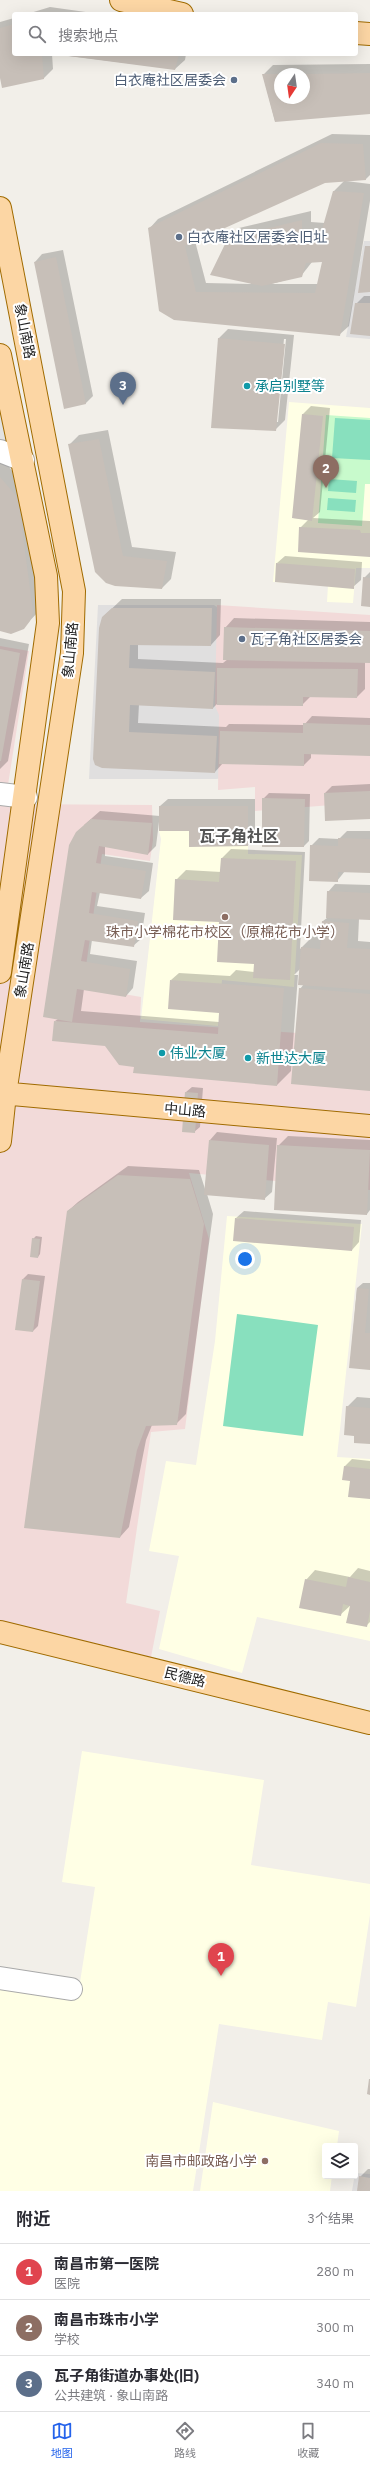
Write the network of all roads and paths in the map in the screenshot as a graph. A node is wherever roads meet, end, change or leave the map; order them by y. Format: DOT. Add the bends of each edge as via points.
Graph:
graph roads {
  1 [pos="121,0"];
  2 [pos="173,12"];
  3 [pos="358,33"];
  4 [pos="370,34"];
  5 [pos="0,208"];
  6 [pos="0,355"];
  7 [pos="0,451"];
  8 [pos="23,460"];
  9 [pos="0,794"];
  10 [pos="26,797"];
  11 [pos="0,972"];
  12 [pos="2,1094"];
  13 [pos="370,1126"];
  14 [pos="0,1141"];
  15 [pos="0,1632"];
  16 [pos="370,1723"];
  17 [pos="0,1978"];
  18 [pos="71,1989"];
  1 -- 2 [label="main road"];
  3 -- 4 [label="main road"];
  5 -- 12 [label="main road, 象山南路" via="74,590 72,653"];
  6 -- 8 [label="main road, 象山南路"];
  7 -- 8 [label="street"];
  8 -- 10 [label="main road, 象山南路" via="46,576 48,623"];
  9 -- 10 [label="street"];
  10 -- 11 [label="main road, 象山南路"];
  12 -- 13 [label="main road, 中山路"];
  12 -- 14 [label="main road, 象山南路"];
  15 -- 16 [label="main road, 民德路"];
  17 -- 18 [label="street"];
}
